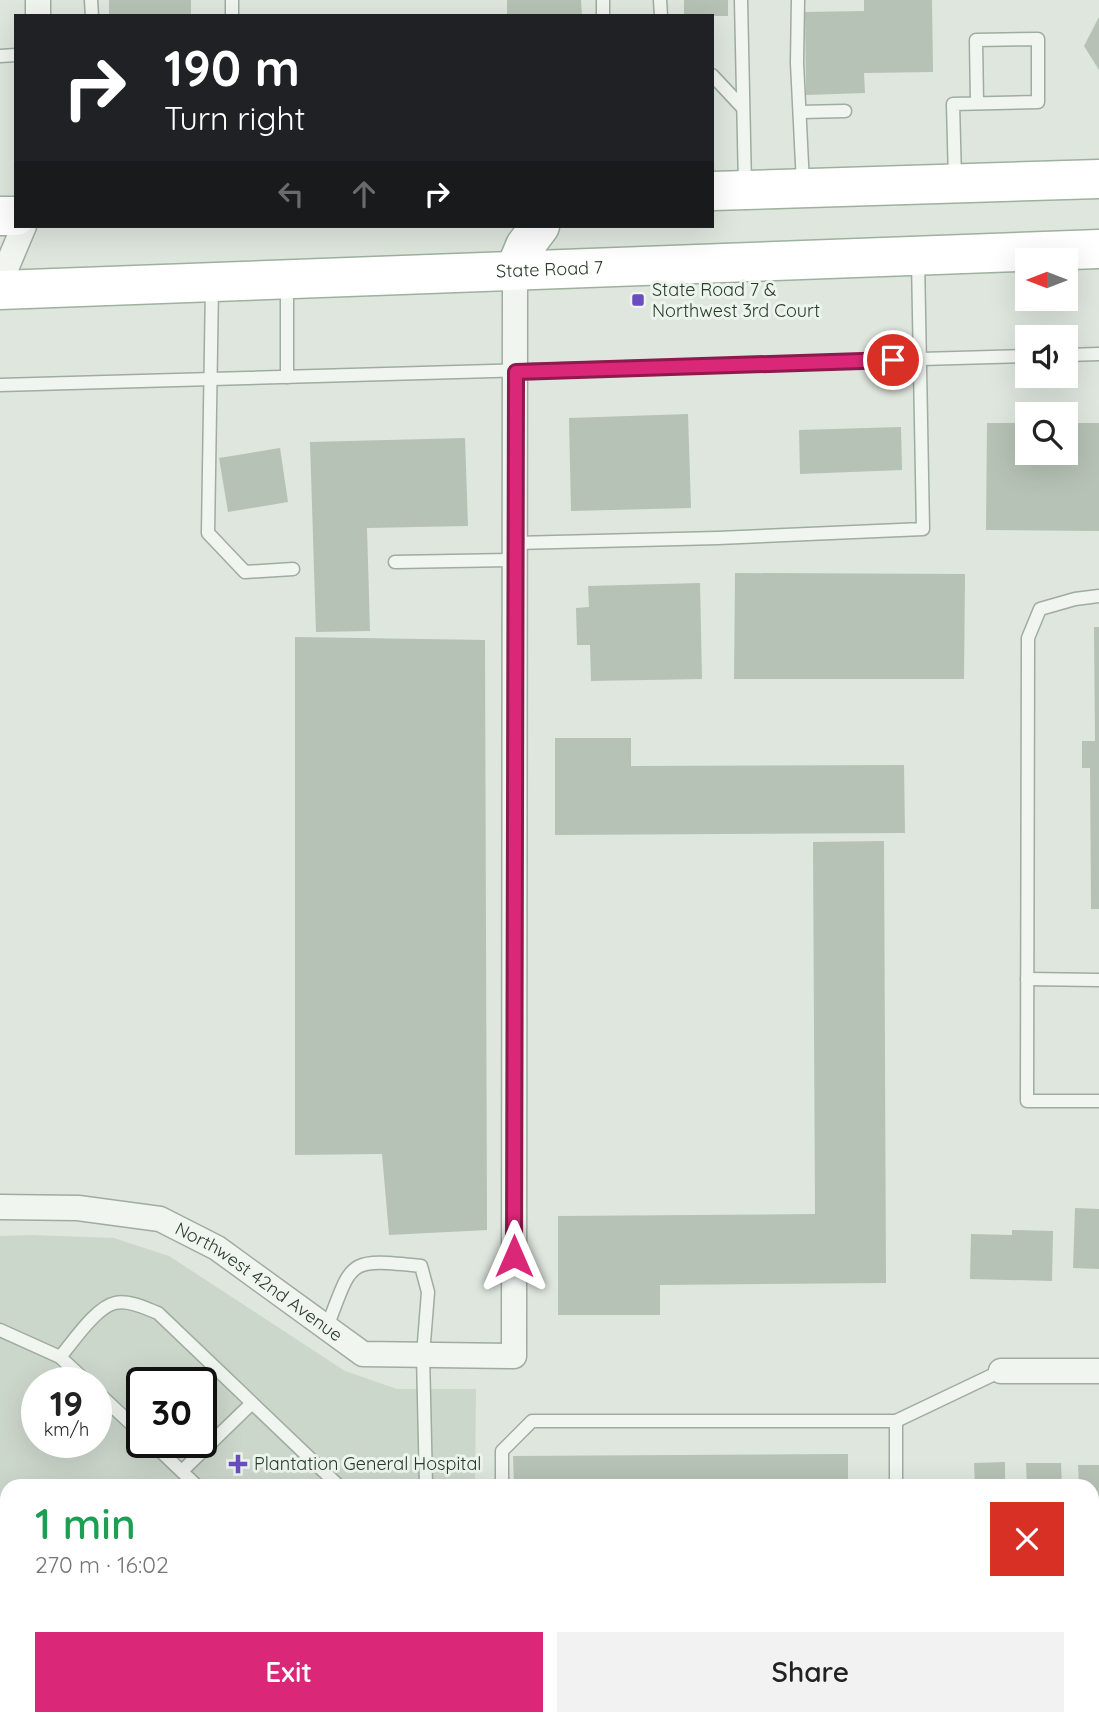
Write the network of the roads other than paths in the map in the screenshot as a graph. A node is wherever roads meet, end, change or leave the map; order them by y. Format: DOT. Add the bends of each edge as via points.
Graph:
graph roads {
  1 [pos="741,0"];
  2 [pos="798,0"];
  3 [pos="714,77"];
  4 [pos="977,103"];
  5 [pos="742,107"];
  6 [pos="845,111"];
  7 [pos="800,112"];
  8 [pos="1099,179"];
  9 [pos="955,184"];
  10 [pos="803,188"];
  11 [pos="728,191"];
  12 [pos="23,228"];
  13 [pos="538,228"];
  14 [pos="1099,249"];
  15 [pos="918,256"];
  16 [pos="515,270"];
  17 [pos="288,279"];
  18 [pos="212,282"];
  19 [pos="0,283"];
  20 [pos="0,290"];
  21 [pos="1099,354"];
  22 [pos="1078,355"];
  23 [pos="1015,356"];
  24 [pos="920,359"];
  25 [pos="516,372"];
  26 [pos="288,377"];
  27 [pos="212,379"];
  28 [pos="0,385"];
  29 [pos="515,552"];
  30 [pos="395,562"];
  31 [pos="293,569"];
  32 [pos="1099,596"];
  33 [pos="1027,979"];
  34 [pos="1099,980"];
  35 [pos="1099,1101"];
  36 [pos="0,1208"];
  37 [pos="327,1327"];
  38 [pos="0,1330"];
  39 [pos="423,1355"];
  40 [pos="60,1357"];
  41 [pos="71,1367"];
  42 [pos="1001,1371"];
  43 [pos="1099,1371"];
  44 [pos="252,1403"];
  45 [pos="112,1406"];
  46 [pos="126,1419"];
  47 [pos="896,1421"];
  48 [pos="168,1458"];
  49 [pos="182,1471"];
  50 [pos="190,1479"];
  51 [pos="331,1479"];
  52 [pos="426,1479"];
  53 [pos="502,1479"];
  54 [pos="896,1479"];
  1 -- 5 [label="lane"];
  2 -- 7 [label="lane"];
  3 -- 5 [label="lane"];
  4 -- 4 [label="lane" via="1038,102 1038,39 976,40"];
  4 -- 9 [label="lane" via="953,104"];
  5 -- 11 [label="lane"];
  6 -- 7 [label="lane"];
  7 -- 10 [label="lane"];
  8 -- 9 [label="main road"];
  9 -- 10 [label="main road"];
  10 -- 11 [label="main road"];
  12 -- 19 [label="street"];
  13 -- 16 [label="main road"];
  14 -- 15 [label="main road, State Road 7"];
  15 -- 16 [label="main road, State Road 7"];
  15 -- 24 [label="lane"];
  16 -- 17 [label="main road, State Road 7"];
  16 -- 25 [label="street"];
  17 -- 18 [label="main road, State Road 7"];
  17 -- 26 [label="lane"];
  18 -- 20 [label="main road, State Road 7"];
  18 -- 27 [label="lane"];
  21 -- 22 [label="lane"];
  23 -- 24 [label="lane"];
  24 -- 25 [label="lane"];
  24 -- 29 [label="lane" via="923,529"];
  25 -- 26 [label="lane"];
  25 -- 29 [label="street"];
  26 -- 27 [label="lane"];
  27 -- 28 [label="lane"];
  27 -- 31 [label="lane" via="208,533 244,572"];
  29 -- 30 [label="lane"];
  29 -- 39 [label="street, Northwest 42nd Avenue" via="514,1356"];
  32 -- 33 [label="lane" via="1040,609 1028,638"];
  33 -- 34 [label="lane"];
  33 -- 35 [label="lane" via="1027,1101"];
  36 -- 37 [label="street, Northwest 42nd Avenue" via="78,1208 160,1219 217,1248"];
  37 -- 39 [label="street, Northwest 42nd Avenue" via="363,1354"];
  37 -- 39 [label="lane" via="349,1272 366,1262 421,1266 428,1292"];
  38 -- 40 [label="lane"];
  39 -- 52 [label="lane"];
  40 -- 41 [label="lane"];
  40 -- 44 [label="lane" via="102,1308 116,1302 136,1304 158,1313"];
  42 -- 43 [label="street"];
  42 -- 47 [label="lane"];
  44 -- 49 [label="lane"];
  44 -- 51 [label="lane"];
  45 -- 46 [label="lane"];
  47 -- 53 [label="lane" via="532,1421 502,1451"];
  47 -- 54 [label="lane"];
  48 -- 49 [label="lane"];
  49 -- 50 [label="lane"];
}
